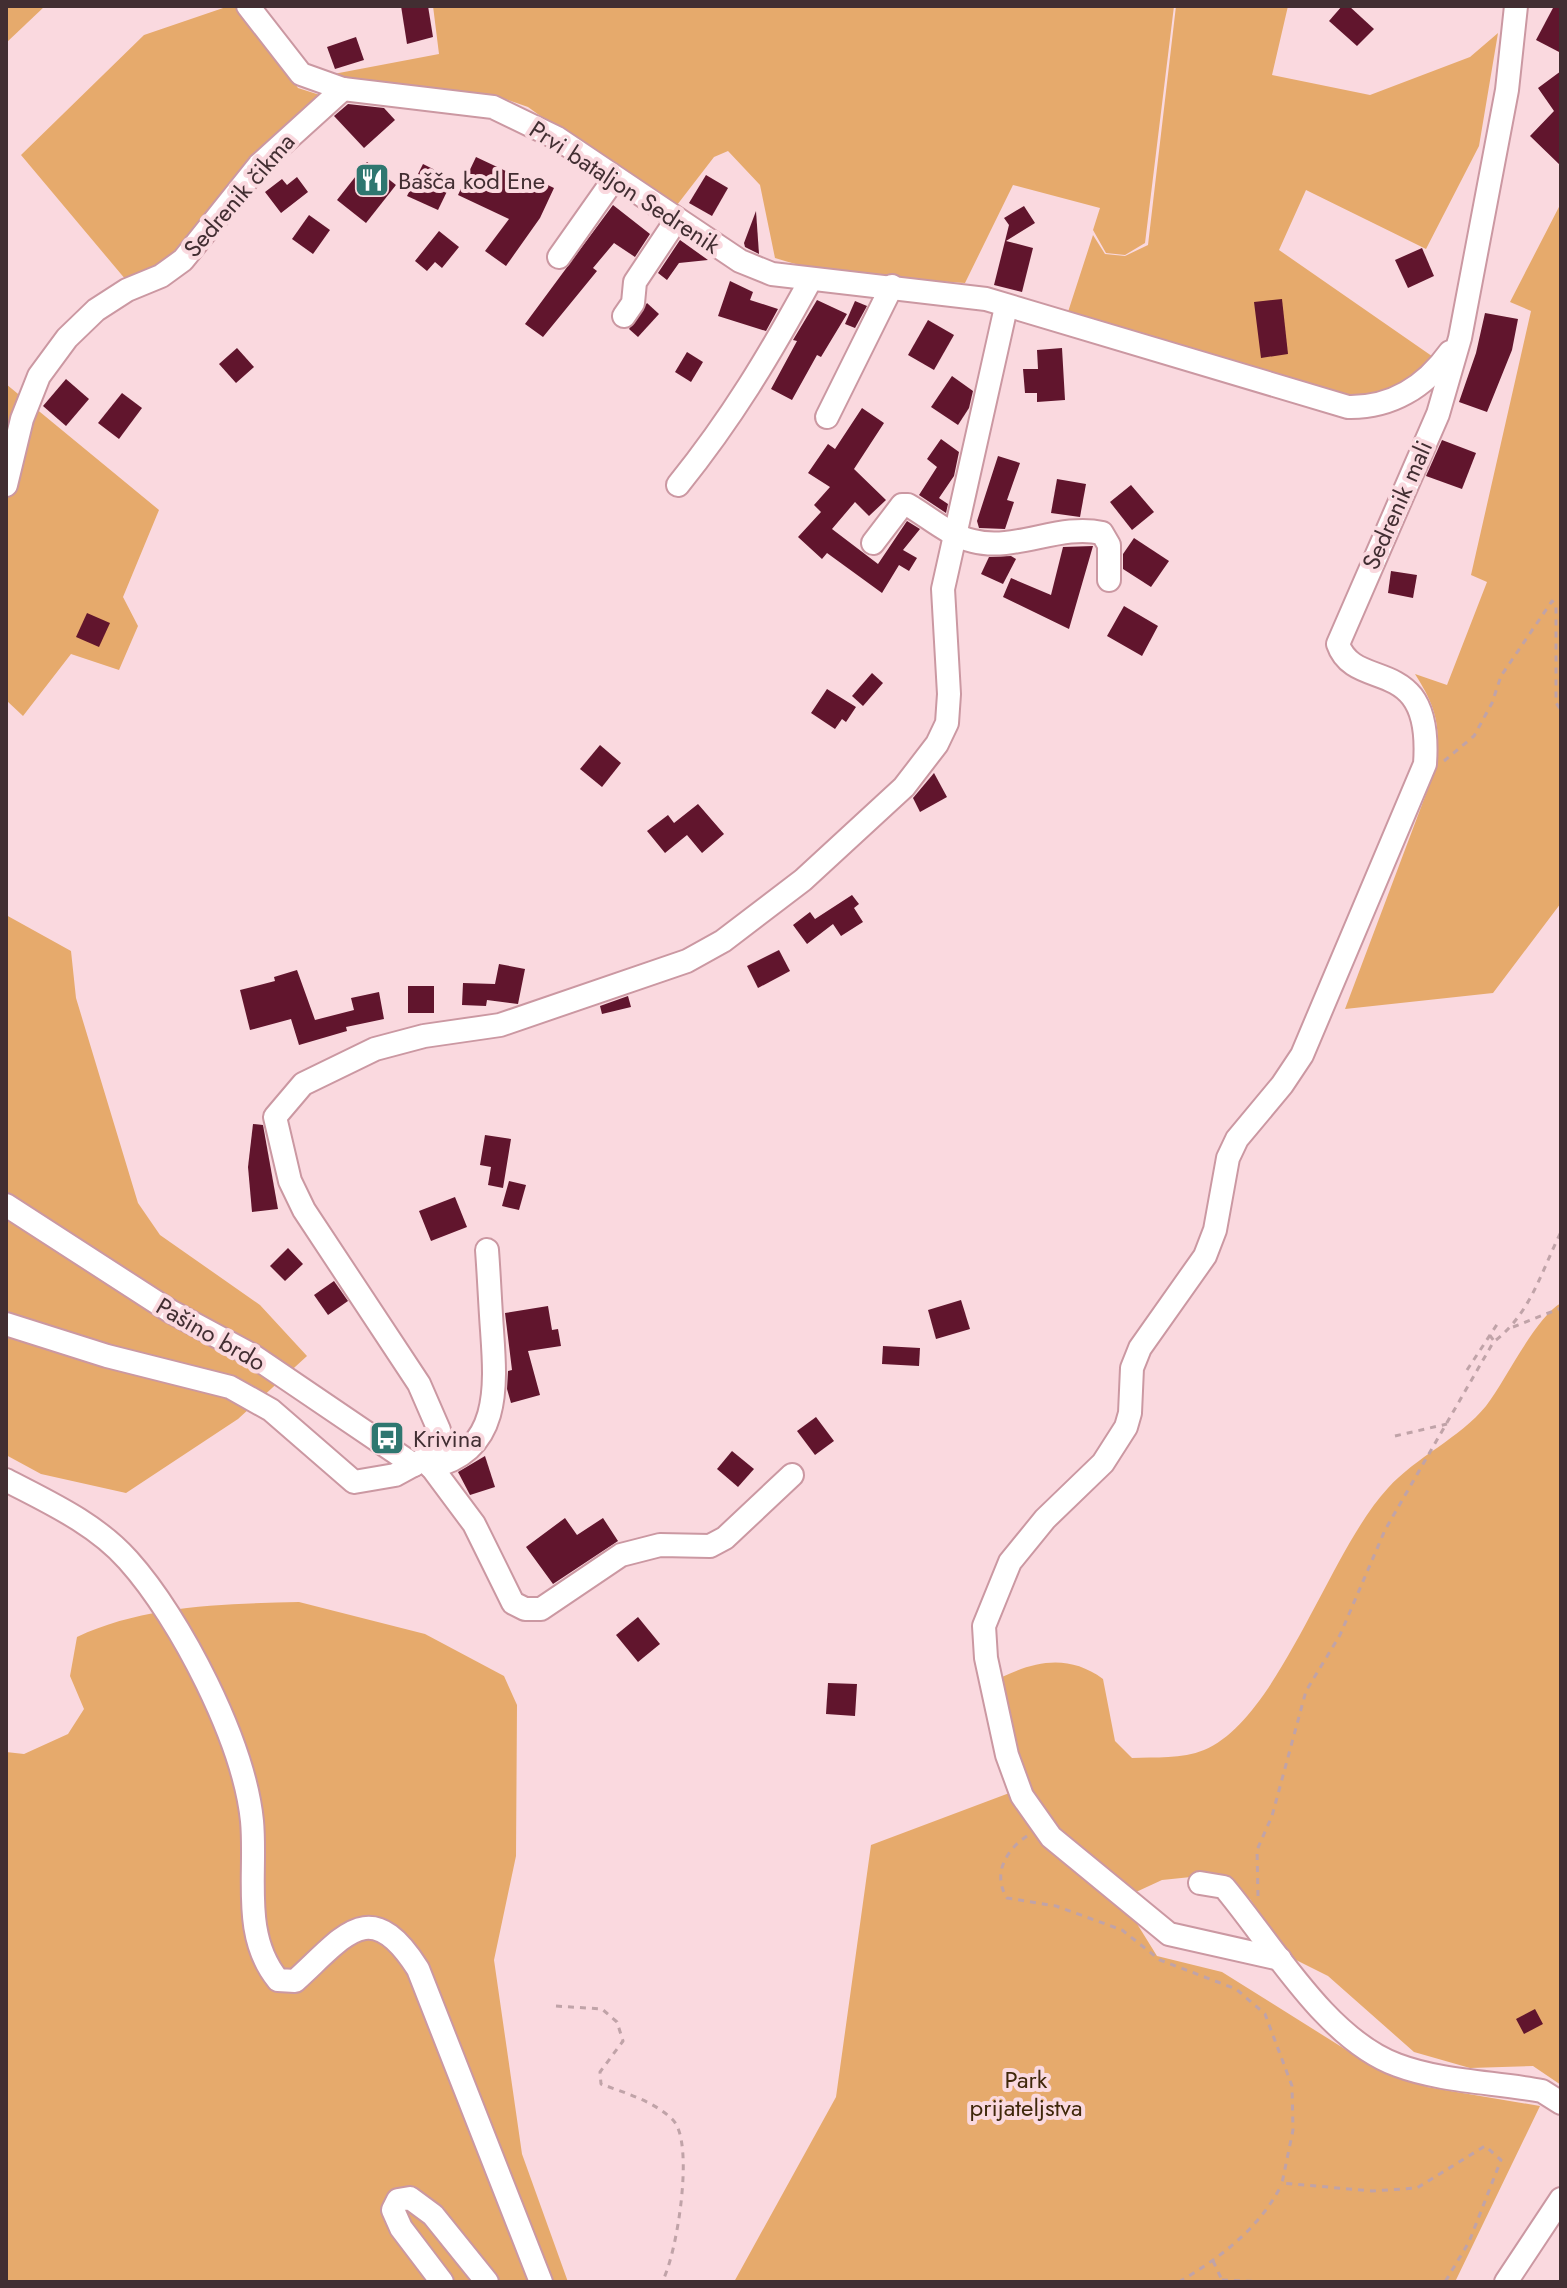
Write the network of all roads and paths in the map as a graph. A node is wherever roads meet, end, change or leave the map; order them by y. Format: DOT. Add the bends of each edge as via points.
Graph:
graph roads {
  1 [pos="248,6"];
  2 [pos="1516,6"];
  3 [pos="343,89"];
  4 [pos="614,179"];
  5 [pos="677,219"];
  6 [pos="559,257"];
  7 [pos="810,281"];
  8 [pos="892,286"];
  9 [pos="1006,307"];
  10 [pos="624,316"];
  11 [pos="1460,338"];
  12 [pos="827,417"];
  13 [pos="6,485"];
  14 [pos="678,485"];
  15 [pos="956,535"];
  16 [pos="873,543"];
  17 [pos="1109,580"];
  18 [pos="1561,710"];
  19 [pos="1425,764"];
  20 [pos="6,1205"];
  21 [pos="1561,1232"];
  22 [pos="487,1250"];
  23 [pos="1561,1308"];
  24 [pos="1498,1323"];
  25 [pos="6,1324"];
  26 [pos="1513,1327"];
  27 [pos="1489,1334"];
  28 [pos="1494,1341"];
  29 [pos="1467,1370"];
  30 [pos="1447,1424"];
  31 [pos="1395,1436"];
  32 [pos="424,1464"];
  33 [pos="792,1475"];
  34 [pos="6,1480"];
  35 [pos="1042,1826"];
  36 [pos="1200,1883"];
  37 [pos="1258,1928"];
  38 [pos="1280,1959"];
  39 [pos="556,2006"];
  40 [pos="1561,2103"];
  41 [pos="1282,2183"];
  42 [pos="1561,2199"];
  43 [pos="1213,2261"];
  44 [pos="1222,2281"];
  45 [pos="442,2282"];
  46 [pos="487,2282"];
  47 [pos="541,2282"];
  48 [pos="662,2282"];
  49 [pos="1179,2282"];
  50 [pos="1268,2282"];
  51 [pos="1445,2282"];
  52 [pos="1506,2282"];
  1 -- 3 [label="street, Prvi bataljon Sedrenik" via="301,74"];
  2 -- 11 [label="street, Sedrenik mali" via="1507,90"];
  3 -- 4 [label="street, Prvi bataljon Sedrenik" via="493,107 557,138"];
  3 -- 13 [label="street, Sedrenik čikma" via="259,165 183,260 96,310 67,338 39,376"];
  4 -- 5 [label="street, Prvi bataljon Sedrenik"];
  4 -- 6 [label="street"];
  5 -- 7 [label="street, Prvi bataljon Sedrenik" via="752,268"];
  5 -- 10 [label="street" via="635,282 633,303"];
  7 -- 8 [label="street, Prvi bataljon Sedrenik"];
  7 -- 14 [label="street" via="754,383"];
  8 -- 9 [label="street, Prvi bataljon Sedrenik" via="986,299"];
  8 -- 12 [label="street"];
  9 -- 11 [label="street, Prvi bataljon Sedrenik" via="1348,407 1389,402 1414,388 1436,372"];
  9 -- 15 [label="street"];
  11 -- 19 [label="street, Sedrenik mali" via="1438,414 1338,644 1349,661 1402,684 1418,705 1427,732"];
  15 -- 16 [label="street" via="902,505"];
  15 -- 17 [label="street" via="987,542 1089,530 1102,533 1109,545"];
  15 -- 32 [label="street" via="943,589 947,723 904,787 803,880 723,941 687,961 500,1025 375,1049 303,1084 275,1117 290,1181 304,1210 434,1414 439,1451"];
  18 -- 19 [label="path" via="1556,703 1552,601 1501,676 1474,736 1445,761"];
  19 -- 35 [label="street, Sedrenik mali" via="1302,1055 1228,1158 1205,1256 1140,1348 1132,1368 1126,1427 1103,1463 1010,1562 984,1626 1007,1755 1022,1796"];
  20 -- 32 [label="street, Pašino brdo"];
  21 -- 26 [label="path" via="1530,1303"];
  22 -- 32 [label="street" via="496,1384 488,1421 473,1445 451,1461"];
  23 -- 26 [label="path"];
  24 -- 27 [label="path"];
  25 -- 32 [label="street" via="230,1387 271,1410 354,1482"];
  26 -- 28 [label="path"];
  27 -- 28 [label="path"];
  27 -- 29 [label="path"];
  28 -- 30 [label="path"];
  30 -- 31 [label="path"];
  30 -- 37 [label="path" via="1385,1530 1340,1635 1306,1691 1272,1816 1257,1850"];
  32 -- 33 [label="street, Pašino brdo" via="474,1524 513,1603 525,1609 541,1609 621,1555 660,1545 710,1546"];
  34 -- 47 [label="street" via="78,1518 127,1559 168,1614 204,1678 237,1758 252,1820 254,1933 278,1980 295,1981 345,1935 361,1928 390,1933 403,1946 418,1969"];
  35 -- 38 [label="street, Sedrenik mali" via="1169,1934"];
  35 -- 41 [label="path" via="1013,1846 1000,1871 1007,1898 1056,1906 1122,1930 1160,1960 1236,1989 1265,2014 1292,2086 1293,2130"];
  36 -- 37 [label="street" via="1224,1887"];
  37 -- 38 [label="street"];
  38 -- 40 [label="street" via="1362,2047 1397,2065 1542,2091"];
  39 -- 48 [label="path" via="602,2009 617,2022 623,2041 600,2072 601,2084 654,2105 675,2122 683,2144 678,2242"];
  41 -- 43 [label="path" via="1250,2230"];
  41 -- 51 [label="path" via="1372,2191 1417,2188 1485,2146 1501,2160 1494,2184"];
  42 -- 52 [label="street"];
  43 -- 44 [label="path"];
  43 -- 49 [label="path"];
  44 -- 50 [label="path"];
  45 -- 46 [label="street" via="401,2228 393,2210 398,2200 410,2198 425,2207"];
}
